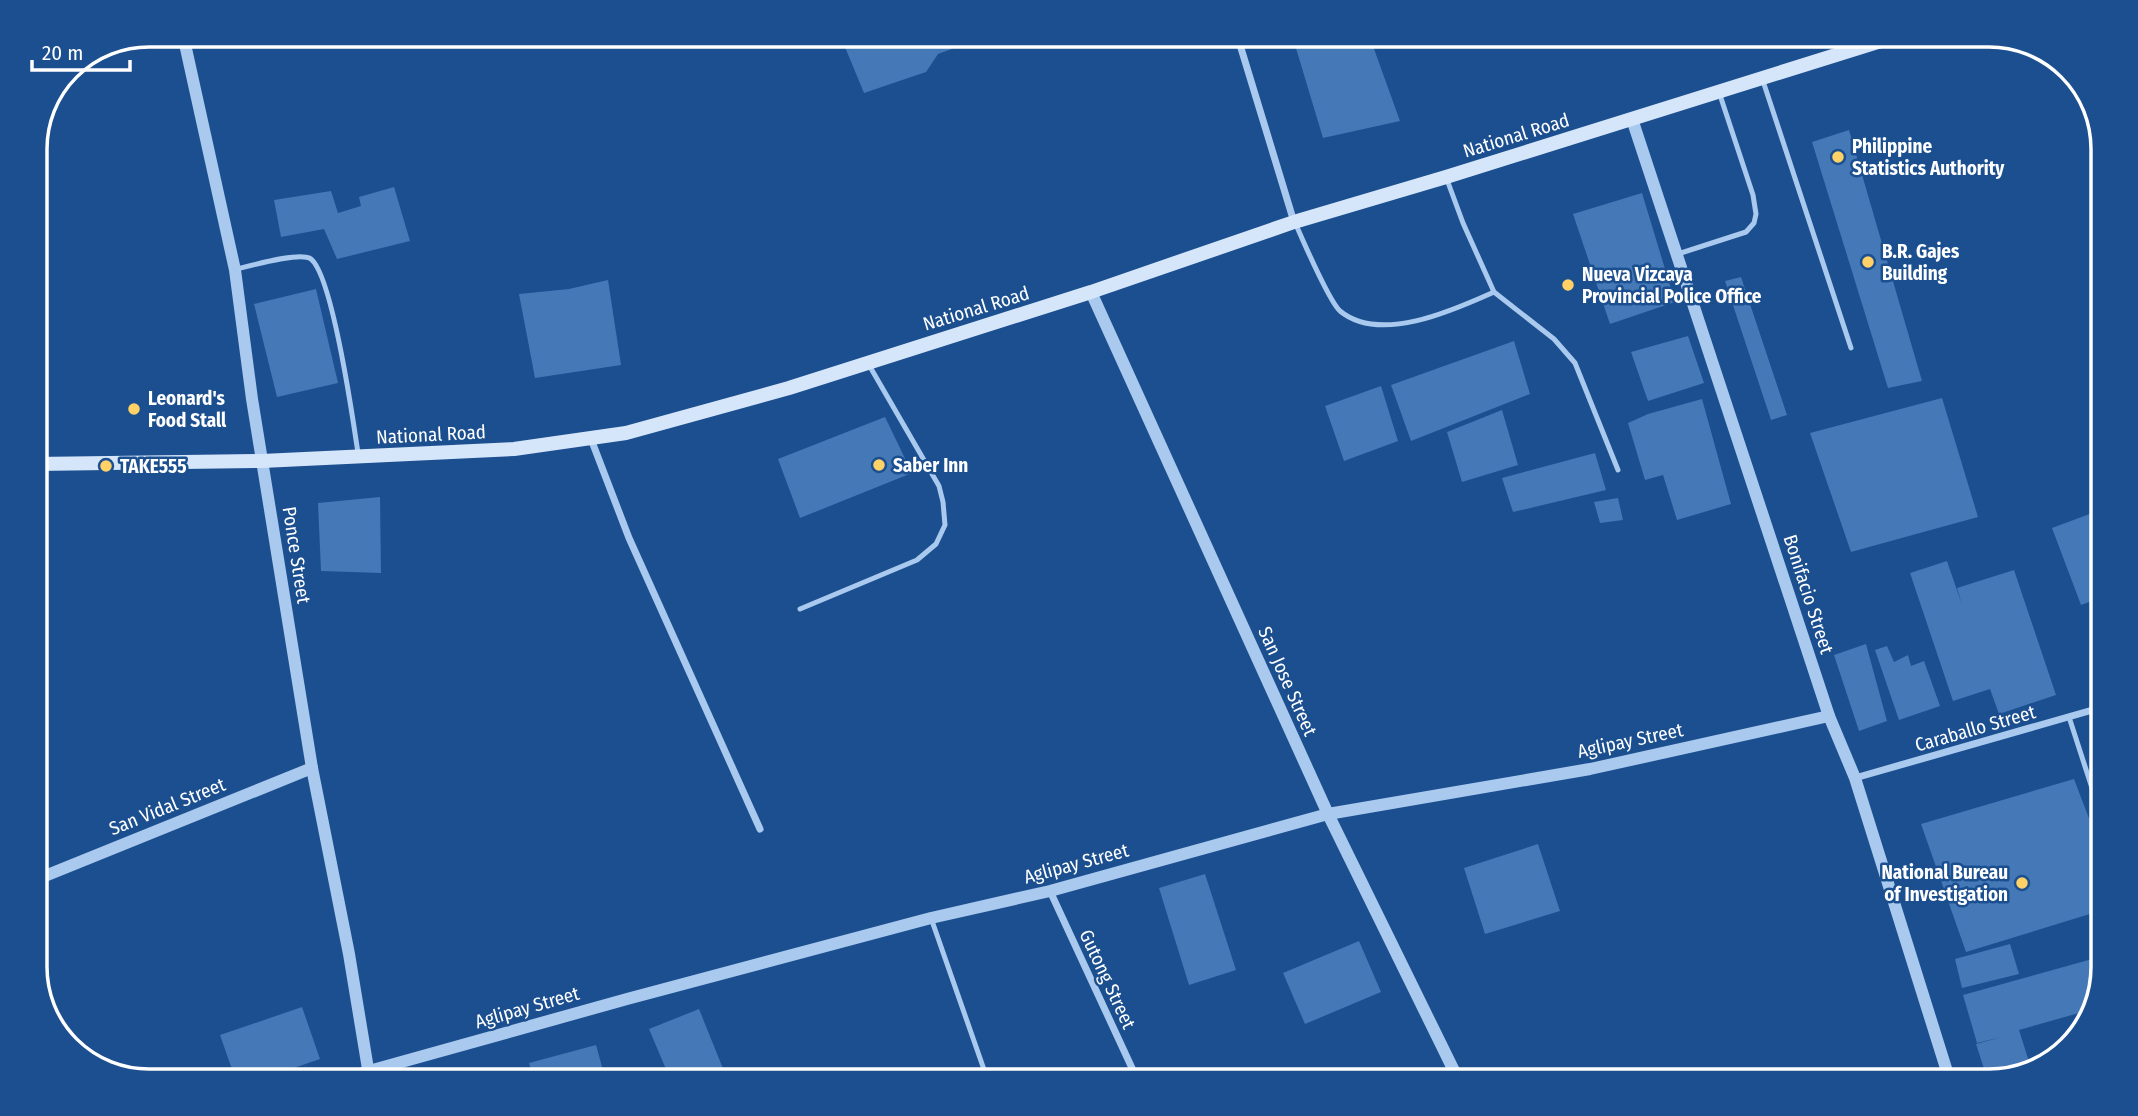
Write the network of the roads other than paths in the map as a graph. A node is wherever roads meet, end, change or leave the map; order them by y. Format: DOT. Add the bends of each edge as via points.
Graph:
graph roads {
  1 [pos="186,47"];
  2 [pos="1241,47"];
  3 [pos="1861,47"];
  4 [pos="1762,78"];
  5 [pos="1719,92"];
  6 [pos="1632,119"];
  7 [pos="1446,177"];
  8 [pos="1294,222"];
  9 [pos="1677,254"];
  10 [pos="235,270"];
  11 [pos="1091,292"];
  12 [pos="1494,292"];
  13 [pos="1851,348"];
  14 [pos="867,363"];
  15 [pos="591,439"];
  16 [pos="358,457"];
  17 [pos="262,461"];
  18 [pos="47,464"];
  19 [pos="1618,470"];
  20 [pos="800,609"];
  21 [pos="2091,711"];
  22 [pos="1829,716"];
  23 [pos="2069,718"];
  24 [pos="312,768"];
  25 [pos="1856,778"];
  26 [pos="2091,785"];
  27 [pos="1328,814"];
  28 [pos="760,829"];
  29 [pos="47,875"];
  30 [pos="1050,891"];
  31 [pos="931,918"];
  32 [pos="368,1069"];
  33 [pos="392,1069"];
  34 [pos="984,1069"];
  35 [pos="1132,1069"];
  36 [pos="1453,1069"];
  37 [pos="1946,1069"];
  1 -- 10 [label="street, Ponce Street"];
  2 -- 8 [label="street"];
  3 -- 4 [label="main road, National Road"];
  4 -- 5 [label="main road, National Road"];
  4 -- 13 [label="lane"];
  5 -- 6 [label="main road, National Road"];
  5 -- 9 [label="lane" via="1753,195 1754,223 1746,232"];
  6 -- 7 [label="main road, National Road"];
  6 -- 9 [label="street, Bonifacio Street"];
  7 -- 8 [label="main road, National Road"];
  7 -- 12 [label="lane"];
  8 -- 11 [label="main road, National Road"];
  8 -- 12 [label="lane" via="1339,310 1361,321 1423,320"];
  9 -- 22 [label="street, Bonifacio Street"];
  10 -- 16 [label="lane" via="279,260 312,260 323,280 341,352"];
  10 -- 17 [label="street, Ponce Street"];
  11 -- 14 [label="main road, National Road"];
  11 -- 27 [label="street, San Jose Street"];
  12 -- 19 [label="lane" via="1554,339 1575,363"];
  14 -- 15 [label="main road, National Road"];
  14 -- 20 [label="lane" via="939,486 945,525 936,544 917,560"];
  15 -- 16 [label="main road, National Road" via="514,449"];
  15 -- 28 [label="street" via="629,538"];
  16 -- 17 [label="main road, National Road"];
  17 -- 18 [label="main road, National Road"];
  17 -- 24 [label="street, Ponce Street"];
  21 -- 23 [label="street, Caraballo Street"];
  22 -- 25 [label="street, Bonifacio Street"];
  22 -- 27 [label="street, Aglipay Street" via="1590,769"];
  23 -- 25 [label="street, Caraballo Street"];
  23 -- 26 [label="lane"];
  24 -- 29 [label="street, San Vidal Street"];
  24 -- 32 [label="street, Ponce Street"];
  25 -- 37 [label="street, Bonifacio Street"];
  27 -- 30 [label="street, Aglipay Street"];
  27 -- 36 [label="street, San Jose Street"];
  30 -- 31 [label="street, Aglipay Street"];
  30 -- 35 [label="street, Gutong Street"];
  31 -- 33 [label="street, Aglipay Street" via="627,999"];
  31 -- 34 [label="lane"];
}
